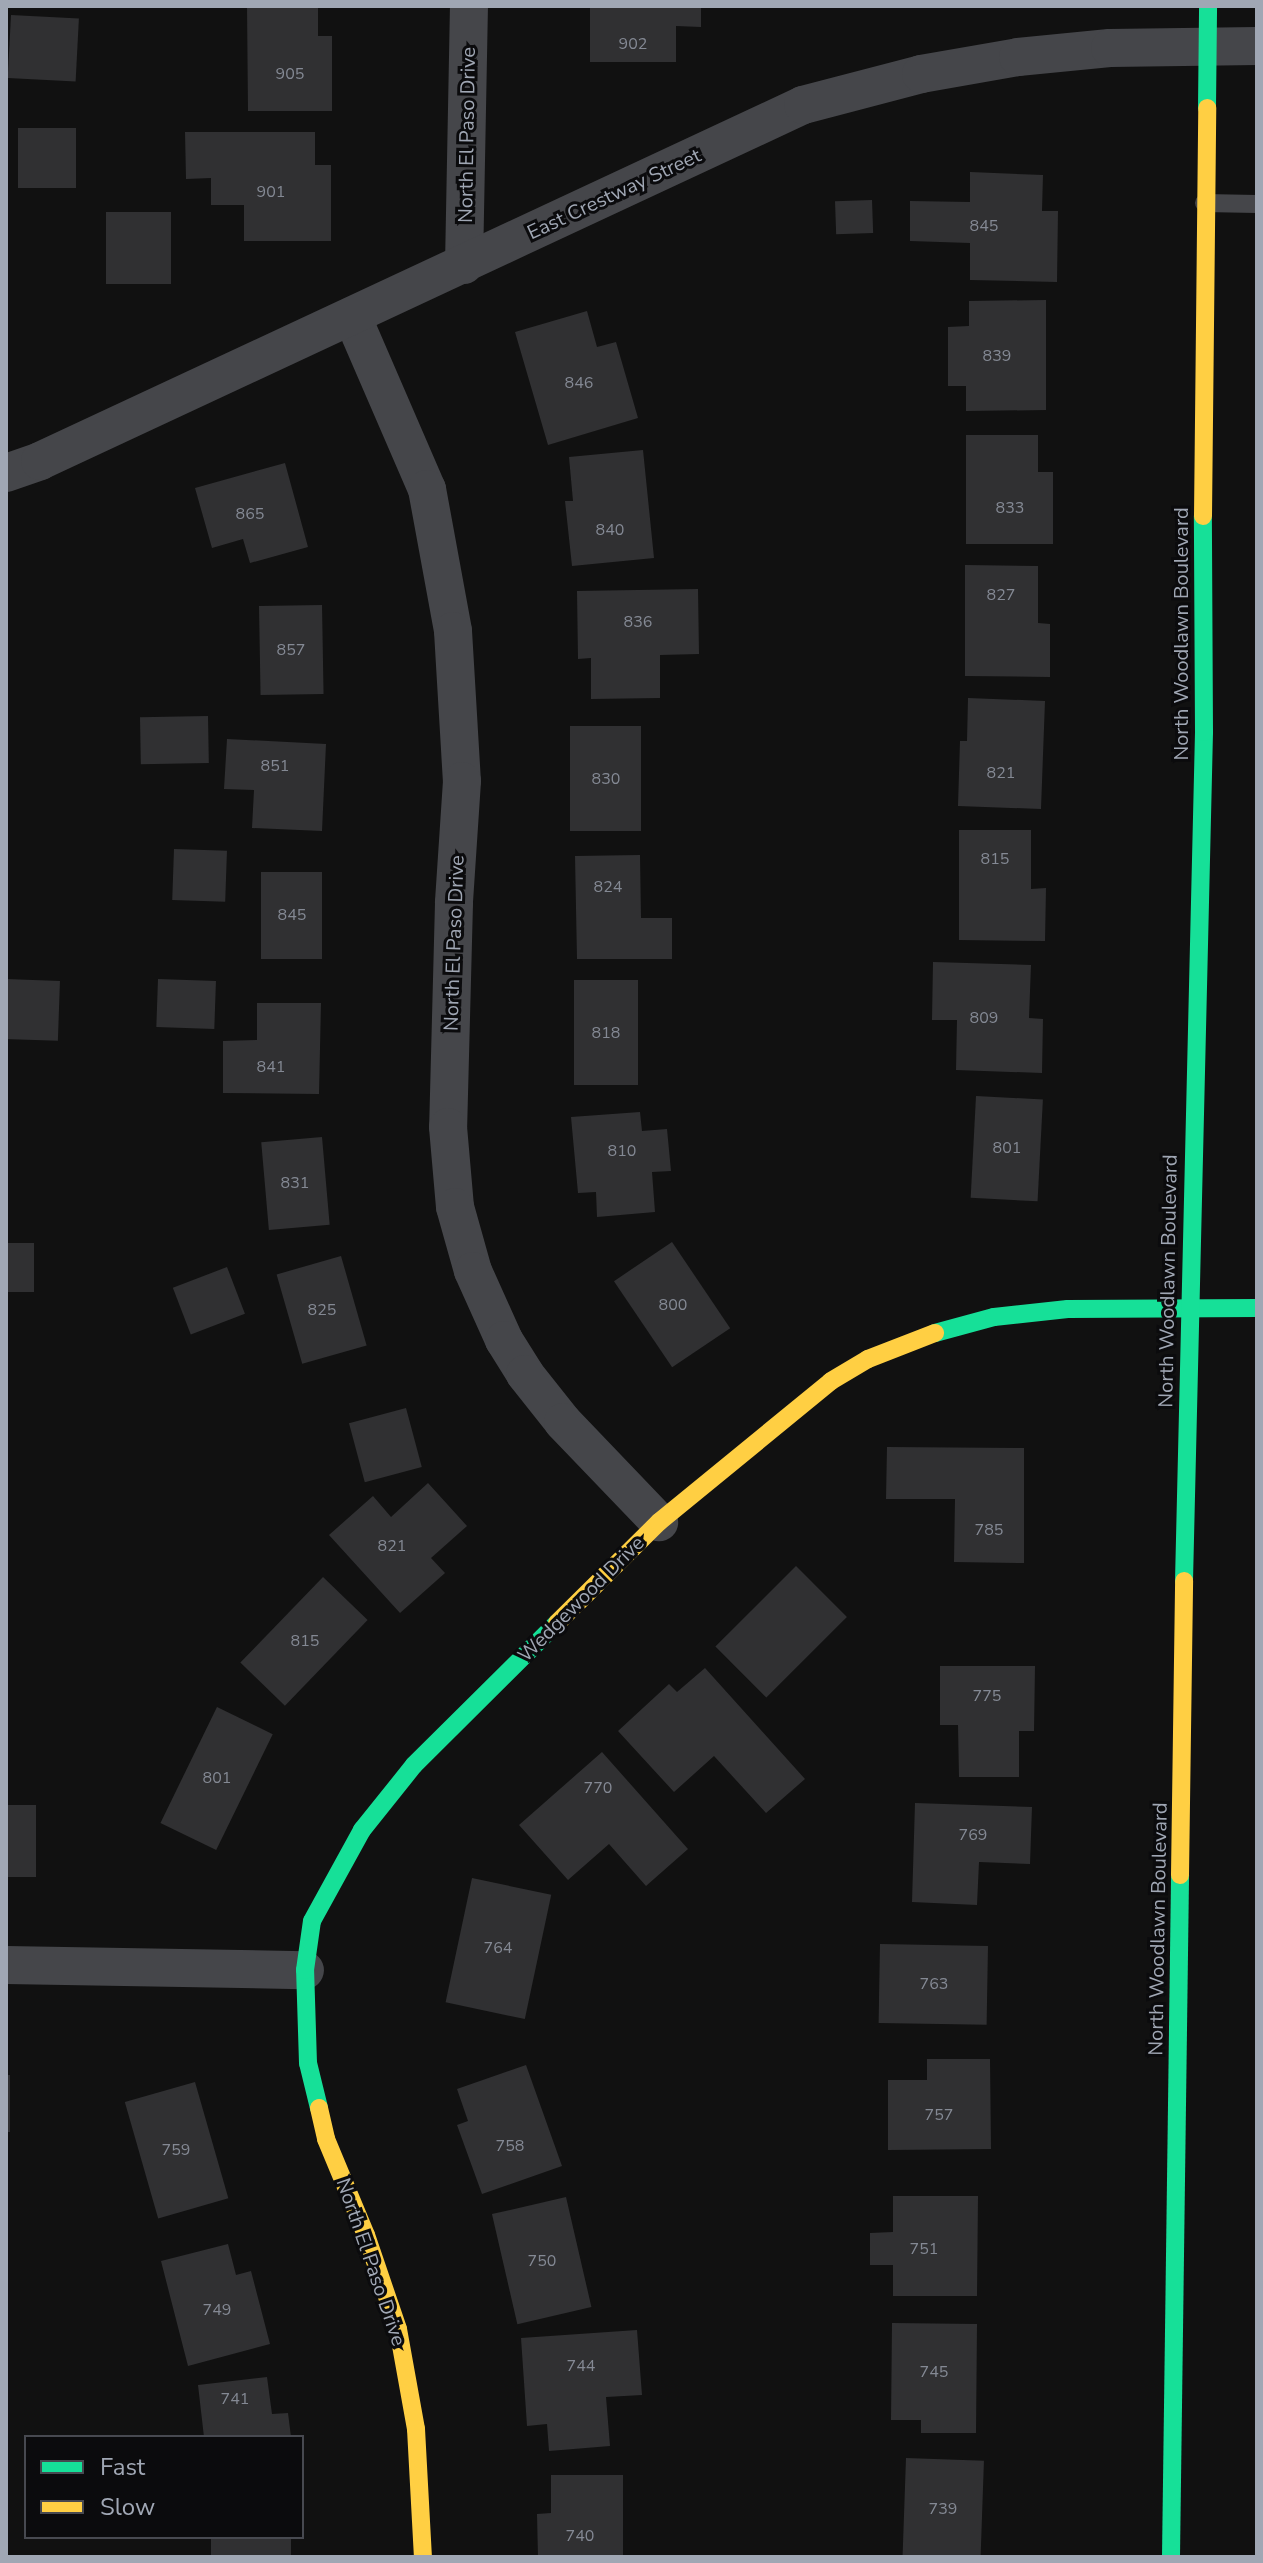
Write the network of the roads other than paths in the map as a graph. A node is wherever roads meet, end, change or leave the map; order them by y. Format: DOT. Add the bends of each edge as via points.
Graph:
graph roads {
  1 [pos="469,6"];
  2 [pos="1208,6"];
  3 [pos="1257,46"];
  4 [pos="1207,47"];
  5 [pos="1204,203"];
  6 [pos="1257,204"];
  7 [pos="464,265"];
  8 [pos="352,316"];
  9 [pos="6,473"];
  10 [pos="1257,1308"];
  11 [pos="1188,1309"];
  12 [pos="659,1522"];
  13 [pos="6,1965"];
  14 [pos="305,1970"];
  15 [pos="423,2557"];
  16 [pos="1171,2557"];
  1 -- 7 [label="street, North El Paso Drive"];
  2 -- 4 [label="street, North Woodlawn Boulevard"];
  3 -- 4 [label="street, East Crestway Street"];
  4 -- 5 [label="street, North Woodlawn Boulevard"];
  4 -- 7 [label="street, East Crestway Street" via="1110,48 1018,57 921,74 803,105"];
  5 -- 6 [label="lane"];
  5 -- 11 [label="street, North Woodlawn Boulevard" via="1204,732"];
  7 -- 8 [label="street, East Crestway Street"];
  8 -- 9 [label="street, East Crestway Street"];
  8 -- 12 [label="street, North El Paso Drive" via="427,489 453,631 462,781 448,1127 455,1207 473,1271 525,1374 563,1422"];
  10 -- 11 [label="street, Wedgewood Drive"];
  11 -- 12 [label="street, Wedgewood Drive" via="1068,1309 994,1317 933,1333 868,1359 831,1381"];
  11 -- 16 [label="street, North Woodlawn Boulevard"];
  12 -- 14 [label="street, Wedgewood Drive" via="404,1777 362,1830 312,1921"];
  13 -- 14 [label="street"];
  14 -- 15 [label="street, North El Paso Drive" via="308,2063 326,2139 398,2329 416,2429"];
}
